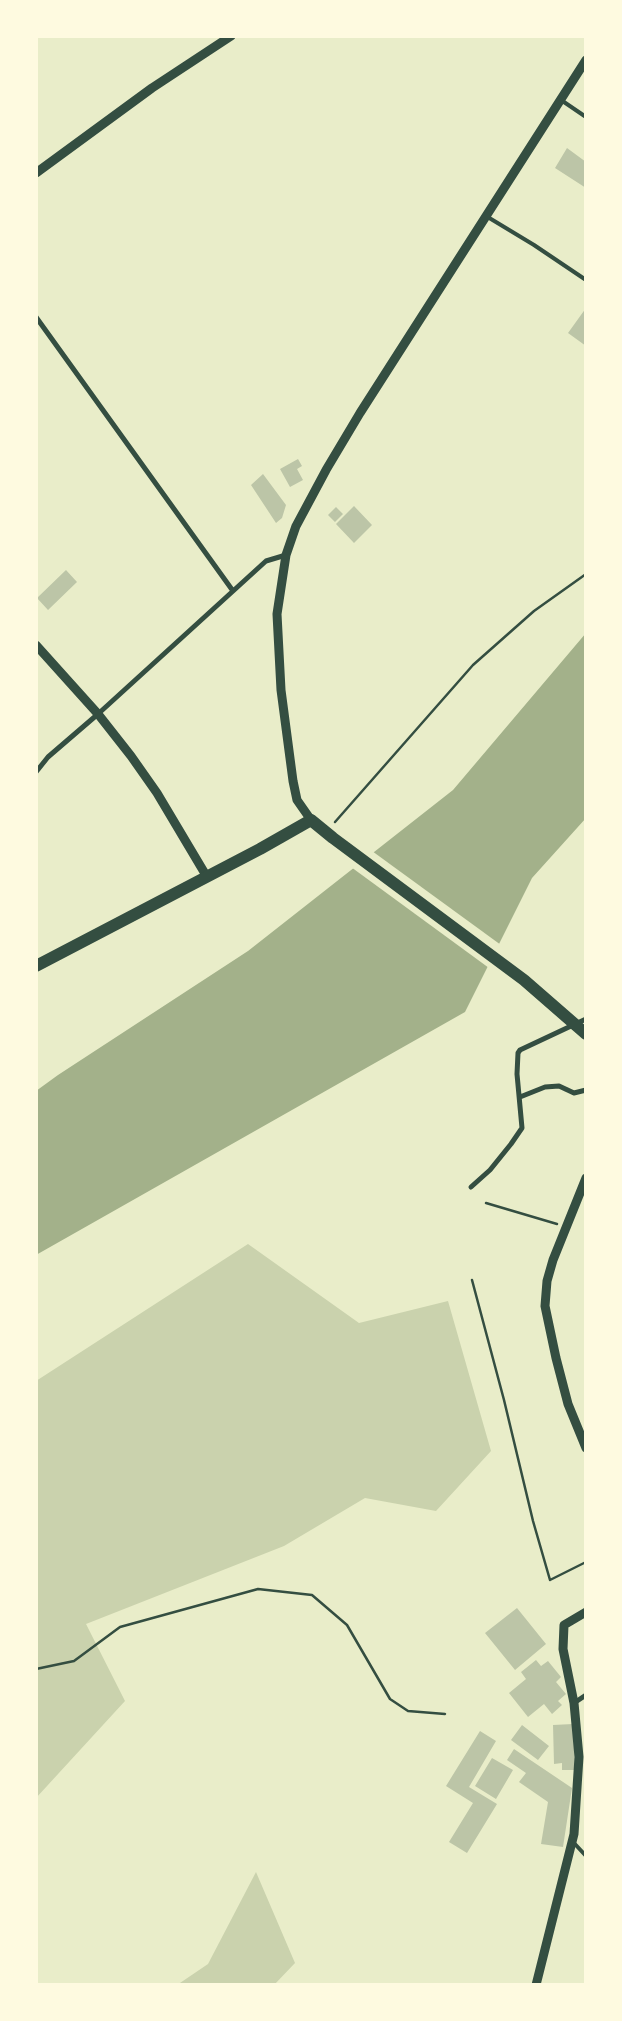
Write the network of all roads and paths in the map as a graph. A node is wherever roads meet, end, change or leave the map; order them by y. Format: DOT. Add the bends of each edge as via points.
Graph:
graph roads {
  1 [pos="231,36"];
  2 [pos="586,60"];
  3 [pos="560,99"];
  4 [pos="586,118"];
  5 [pos="36,173"];
  6 [pos="486,216"];
  7 [pos="586,280"];
  8 [pos="36,317"];
  9 [pos="286,555"];
  10 [pos="586,574"];
  11 [pos="233,591"];
  12 [pos="36,645"];
  13 [pos="98,714"];
  14 [pos="36,772"];
  15 [pos="310,820"];
  16 [pos="329,836"];
  17 [pos="206,877"];
  18 [pos="36,966"];
  19 [pos="586,1019"];
  20 [pos="586,1034"];
  21 [pos="586,1090"];
  22 [pos="520,1096"];
  23 [pos="586,1178"];
  24 [pos="471,1187"];
  25 [pos="486,1203"];
  26 [pos="567,1227"];
  27 [pos="472,1280"];
  28 [pos="586,1448"];
  29 [pos="586,1562"];
  30 [pos="586,1612"];
  31 [pos="36,1669"];
  32 [pos="586,1695"];
  33 [pos="574,1703"];
  34 [pos="445,1714"];
  35 [pos="572,1841"];
  36 [pos="586,1856"];
  37 [pos="536,1985"];
  1 -- 5 [label="street" via="152,88"];
  2 -- 3 [label="street"];
  3 -- 4 [label="lane"];
  3 -- 6 [label="street"];
  6 -- 7 [label="lane"];
  6 -- 9 [label="street" via="326,470 296,526"];
  8 -- 11 [label="street"];
  9 -- 11 [label="street" via="266,561"];
  9 -- 15 [label="street" via="277,614 281,690 293,781 298,800"];
  10 -- 16 [label="path" via="534,611 473,665"];
  11 -- 13 [label="street"];
  12 -- 13 [label="street"];
  13 -- 14 [label="street" via="48,757"];
  13 -- 17 [label="street" via="157,794"];
  15 -- 16 [label="main road"];
  15 -- 17 [label="main road"];
  16 -- 20 [label="main road" via="524,980"];
  17 -- 18 [label="main road"];
  19 -- 22 [label="street" via="520,1050 517,1060"];
  21 -- 22 [label="street" via="574,1093 560,1086 545,1087"];
  22 -- 24 [label="street" via="522,1128"];
  23 -- 26 [label="street"];
  25 -- 26 [label="path"];
  26 -- 28 [label="street" via="546,1281 545,1306 568,1404"];
  27 -- 29 [label="path" via="550,1580"];
  30 -- 33 [label="street" via="564,1625 563,1649"];
  31 -- 34 [label="path" via="74,1661 120,1627 258,1589 312,1595 347,1625 390,1699 408,1711"];
  32 -- 33 [label="street"];
  33 -- 35 [label="street" via="578,1757"];
  35 -- 36 [label="lane"];
  35 -- 37 [label="street"];
}
